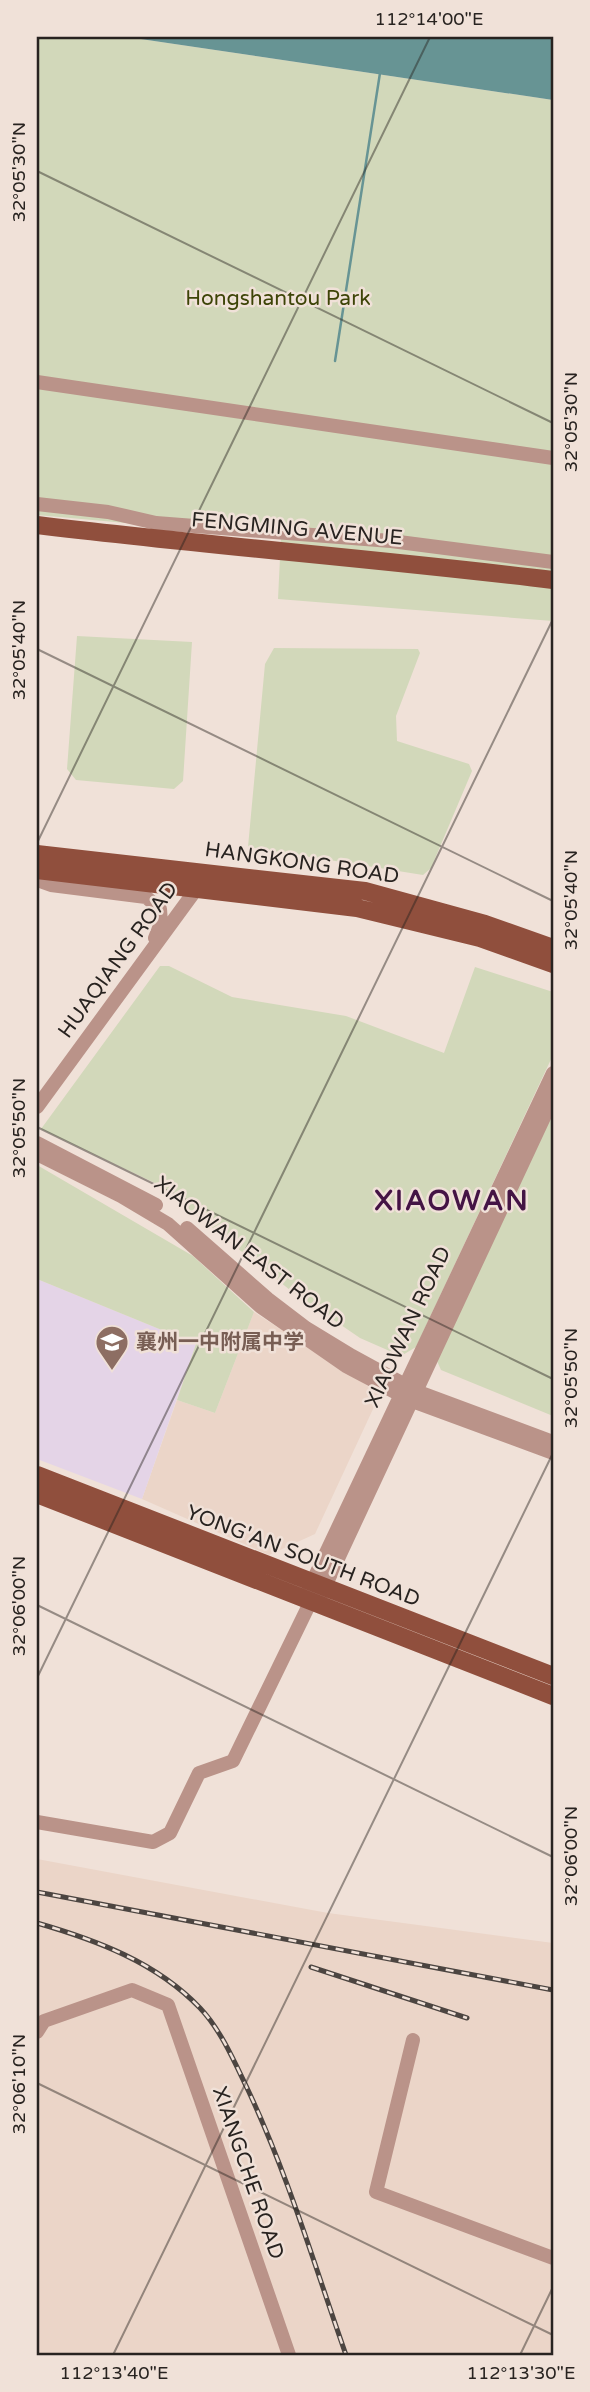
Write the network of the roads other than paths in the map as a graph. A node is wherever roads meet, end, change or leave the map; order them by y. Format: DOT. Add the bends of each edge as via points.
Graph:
graph roads {
  1 [pos="37,382"];
  2 [pos="553,458"];
  3 [pos="37,504"];
  4 [pos="37,525"];
  5 [pos="37,536"];
  6 [pos="278,555"];
  7 [pos="338,560"];
  8 [pos="553,562"];
  9 [pos="553,580"];
  10 [pos="553,590"];
  11 [pos="37,854"];
  12 [pos="37,870"];
  13 [pos="210,872"];
  14 [pos="37,880"];
  15 [pos="195,888"];
  16 [pos="553,948"];
  17 [pos="149,954"];
  18 [pos="553,964"];
  19 [pos="553,1073"];
  20 [pos="553,1098"];
  21 [pos="37,1107"];
  22 [pos="37,1143"];
  23 [pos="37,1154"];
  24 [pos="408,1393"];
  25 [pos="553,1442"];
  26 [pos="553,1453"];
  27 [pos="37,1475"];
  28 [pos="37,1494"];
  29 [pos="313,1596"];
  30 [pos="553,1676"];
  31 [pos="553,1696"];
  32 [pos="37,1822"];
  33 [pos="37,2032"];
  34 [pos="413,2040"];
  35 [pos="553,2258"];
  36 [pos="289,2355"];
  1 -- 2 [label="street"];
  3 -- 8 [label="street" via="156,523 342,537"];
  4 -- 6 [label="main road, FENGMING AVENUE"];
  5 -- 6 [label="main road, FENGMING AVENUE"];
  6 -- 7 [label="main road, FENGMING AVENUE"];
  7 -- 9 [label="main road, FENGMING AVENUE"];
  7 -- 10 [label="main road, FENGMING AVENUE"];
  11 -- 13 [label="main road, HANGKONG ROAD"];
  12 -- 15 [label="main road, HANGKONG ROAD"];
  13 -- 15 [label="street, HUAQIANG ROAD"];
  13 -- 16 [label="main road, HANGKONG ROAD" via="365,891 473,920"];
  14 -- 17 [label="street" via="155,902 161,923"];
  15 -- 17 [label="street, HUAQIANG ROAD"];
  15 -- 18 [label="main road, HANGKONG ROAD" via="357,908 480,938"];
  17 -- 21 [label="street, HUAQIANG ROAD"];
  19 -- 24 [label="street, XIAOWAN ROAD"];
  20 -- 24 [label="street, XIAOWAN ROAD"];
  22 -- 24 [label="street, XIAOWAN EAST ROAD" via="137,1193 177,1219 306,1328"];
  23 -- 24 [label="street, XIAOWAN EAST ROAD" via="168,1224 299,1336"];
  24 -- 25 [label="street, XIAOWAN EAST ROAD"];
  24 -- 26 [label="street, XIAOWAN EAST ROAD"];
  24 -- 29 [label="street, XIAOWAN ROAD"];
  27 -- 29 [label="main road, YONG'AN SOUTH ROAD"];
  28 -- 29 [label="main road, YONG'AN SOUTH ROAD"];
  29 -- 30 [label="main road, YONG'AN SOUTH ROAD"];
  29 -- 31 [label="main road, YONG'AN SOUTH ROAD"];
  29 -- 32 [label="street, XIAOWAN ROAD" via="233,1761 199,1773 170,1833 153,1842"];
  33 -- 36 [label="street, XIANGCHE ROAD" via="44,2021 132,1990 168,2005"];
  34 -- 35 [label="street" via="376,2192"];
}
